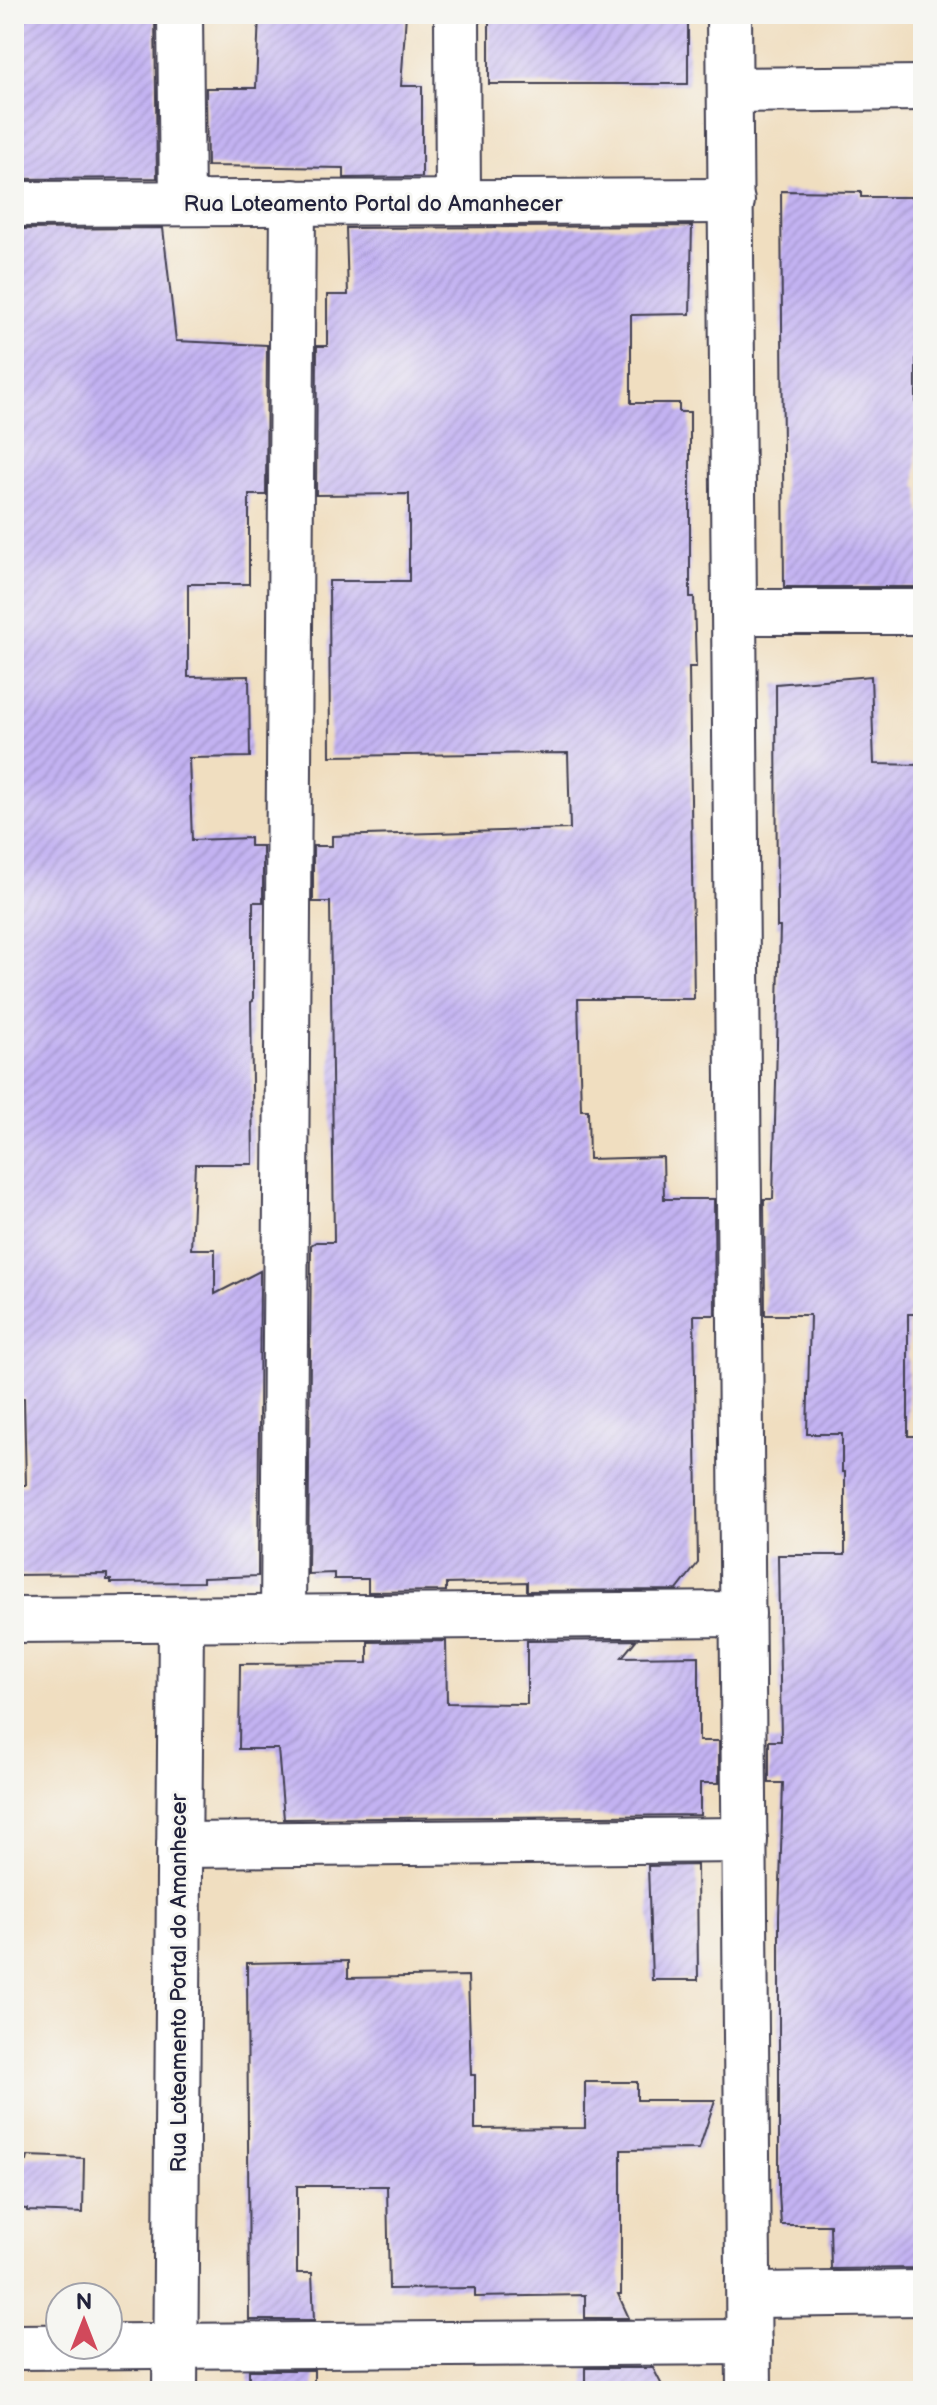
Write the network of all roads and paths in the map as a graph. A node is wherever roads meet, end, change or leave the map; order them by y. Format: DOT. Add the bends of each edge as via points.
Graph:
graph roads {
  1 [pos="180,14"];
  2 [pos="457,14"];
  3 [pos="729,14"];
  4 [pos="923,88"];
  5 [pos="730,90"];
  6 [pos="732,201"];
  7 [pos="293,202"];
  8 [pos="458,202"];
  9 [pos="182,203"];
  10 [pos="14,204"];
  11 [pos="734,612"];
  12 [pos="923,612"];
  13 [pos="743,1614"];
  14 [pos="181,1619"];
  15 [pos="283,1619"];
  16 [pos="14,1620"];
  17 [pos="745,1840"];
  18 [pos="179,1845"];
  19 [pos="923,2293"];
  20 [pos="749,2295"];
  21 [pos="749,2342"];
  22 [pos="176,2346"];
  23 [pos="14,2347"];
  24 [pos="175,2391"];
  25 [pos="749,2391"];
  1 -- 9 [label="street"];
  2 -- 8 [label="street"];
  3 -- 5 [label="street"];
  4 -- 5 [label="street"];
  5 -- 6 [label="street"];
  6 -- 8 [label="street, Rua Loteamento Portal do Amanhecer"];
  6 -- 11 [label="street"];
  7 -- 8 [label="street, Rua Loteamento Portal do Amanhecer"];
  7 -- 9 [label="street, Rua Loteamento Portal do Amanhecer"];
  7 -- 15 [label="street"];
  9 -- 10 [label="street, Rua Loteamento Portal do Amanhecer"];
  11 -- 12 [label="street"];
  11 -- 13 [label="street"];
  13 -- 15 [label="street"];
  13 -- 17 [label="street"];
  14 -- 15 [label="street"];
  14 -- 16 [label="street"];
  14 -- 18 [label="street, Rua Loteamento Portal do Amanhecer"];
  17 -- 18 [label="street"];
  17 -- 20 [label="street"];
  18 -- 22 [label="street, Rua Loteamento Portal do Amanhecer"];
  19 -- 20 [label="street"];
  20 -- 21 [label="street"];
  21 -- 22 [label="street"];
  21 -- 25 [label="street"];
  22 -- 23 [label="street"];
  22 -- 24 [label="street, Rua Loteamento Portal do Amanhecer"];
}
